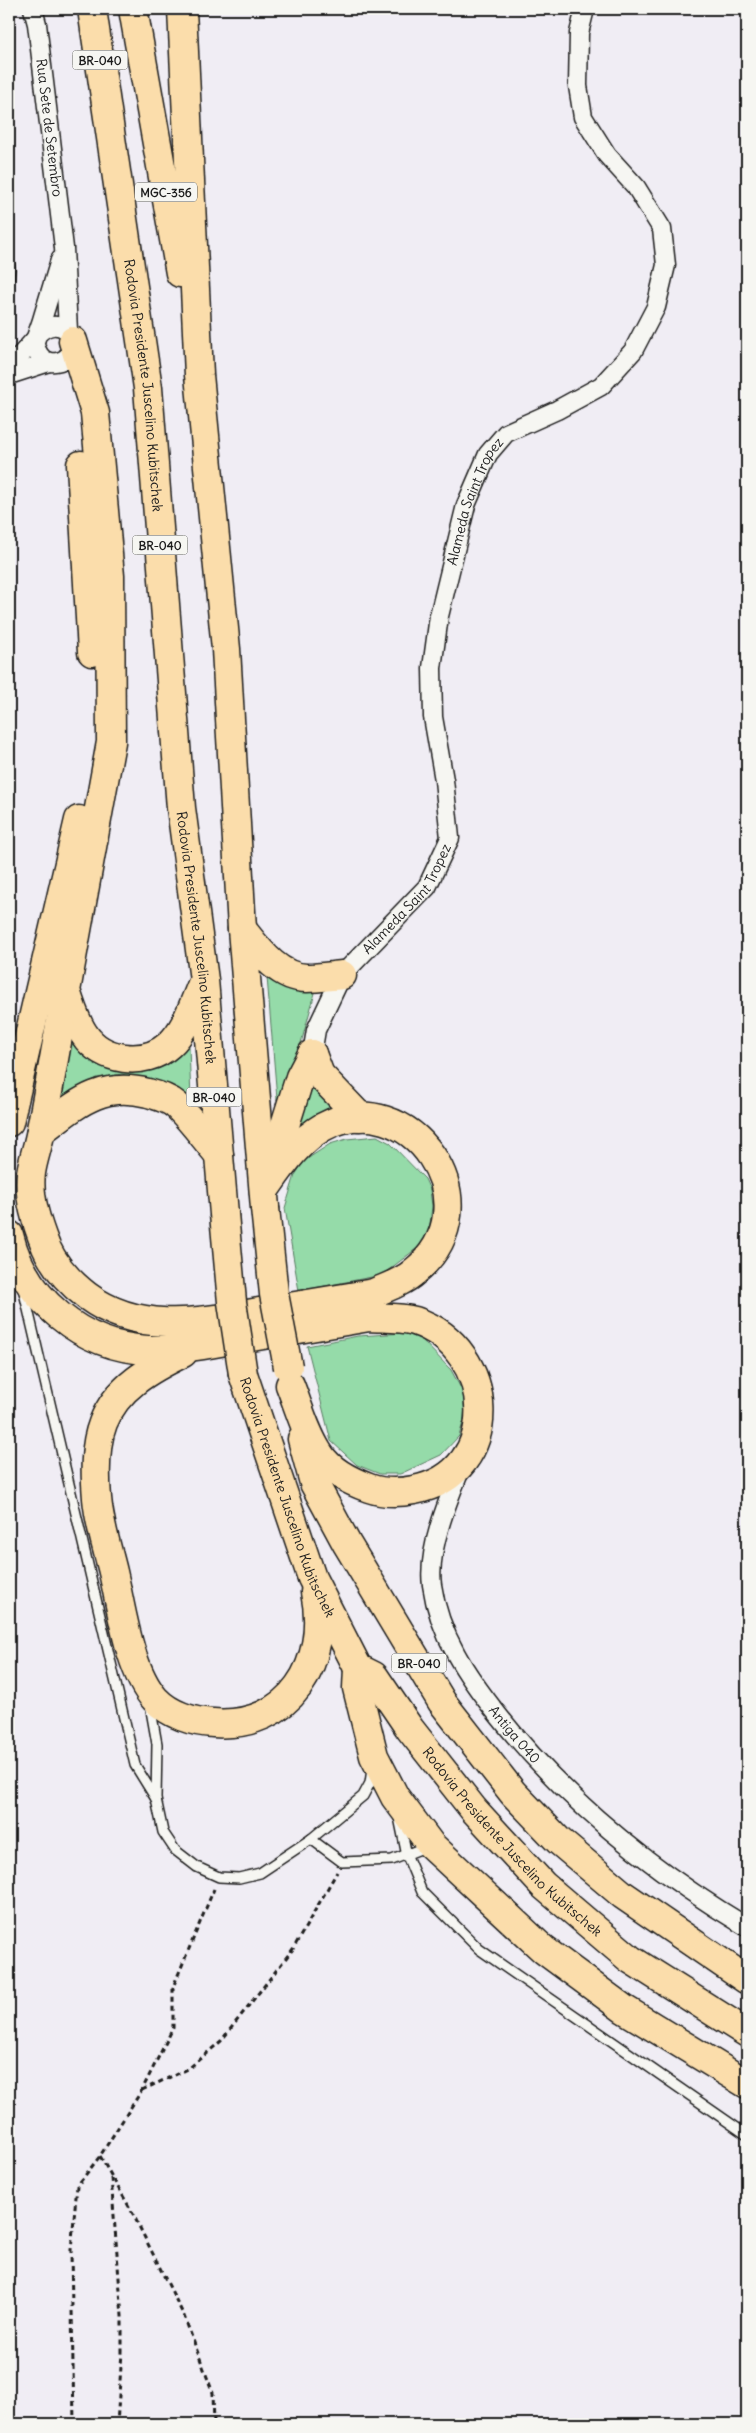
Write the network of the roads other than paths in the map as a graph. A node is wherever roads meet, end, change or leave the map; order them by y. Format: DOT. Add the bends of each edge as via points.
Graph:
graph roads {
  1 [pos="33,9"];
  2 [pos="92,9"];
  3 [pos="133,9"];
  4 [pos="182,9"];
  5 [pos="584,9"];
  6 [pos="64,248"];
  7 [pos="9,262"];
  8 [pos="9,278"];
  9 [pos="37,336"];
  10 [pos="63,349"];
  11 [pos="9,368"];
  12 [pos="9,375"];
  13 [pos="199,376"];
  14 [pos="242,929"];
  15 [pos="342,975"];
  16 [pos="204,980"];
  17 [pos="66,991"];
  18 [pos="312,1054"];
  19 [pos="360,1117"];
  20 [pos="9,1122"];
  21 [pos="41,1131"];
  22 [pos="219,1155"];
  23 [pos="265,1199"];
  24 [pos="12,1244"];
  25 [pos="199,1346"];
  26 [pos="289,1376"];
  27 [pos="464,1461"];
  28 [pos="312,1578"];
  29 [pos="358,1668"];
  30 [pos="146,1687"];
  31 [pos="374,1756"];
  32 [pos="156,1799"];
  33 [pos="311,1839"];
  34 [pos="419,1850"];
  35 [pos="747,1926"];
  36 [pos="747,1980"];
  37 [pos="747,2033"];
  38 [pos="747,2084"];
  39 [pos="747,2135"];
  1 -- 6 [label="street, Rua Sete de Setembro"];
  2 -- 16 [label="highway, Rodovia Presidente Juscelino Kubitschek / BR-040" via="148,388 181,808"];
  3 -- 13 [label="highway, MGC-356"];
  4 -- 13 [label="highway, BR-040"];
  5 -- 15 [label="street, Alameda Saint Tropez" via="579,33 578,86 583,117 607,155 636,187 662,230 666,265 656,307 633,351 601,386 506,433 488,454 466,505 439,616 432,668 433,717 450,838 427,887"];
  6 -- 9 [label="street, Rua Sete de Setembro"];
  6 -- 10 [label="street, Rua Sete de Setembro"];
  7 -- 8 [label="lane"];
  9 -- 10 [label="street" via="36,347 40,356"];
  9 -- 10 [label="street" via="44,328 61,326"];
  9 -- 11 [label="street"];
  10 -- 12 [label="street"];
  10 -- 17 [label="highway" via="95,412 110,576 111,742"];
  10 -- 20 [label="highway" via="78,418 90,585 96,740"];
  13 -- 14 [label="highway, Rodovia Presidente Juscelino Kubitschek / BR-040" via="226,649"];
  14 -- 15 [label="highway" via="262,954 293,976"];
  14 -- 23 [label="highway, Rodovia Presidente Juscelino Kubitschek / BR-040"];
  15 -- 18 [label="street, Alameda Saint Tropez" via="316,1030"];
  16 -- 17 [label="highway" via="176,1038 160,1052 142,1058 112,1056 97,1048 84,1034"];
  16 -- 22 [label="highway, Rodovia Presidente Juscelino Kubitschek / BR-040"];
  17 -- 21 [label="highway"];
  18 -- 19 [label="highway" via="320,1075"];
  18 -- 23 [label="highway" via="300,1077"];
  19 -- 21 [label="highway" via="400,1126 430,1153 441,1172 448,1193 448,1218 427,1259 413,1273 374,1292 190,1323 158,1323 124,1316 93,1300 63,1275 51,1257 35,1214 31,1173"];
  19 -- 23 [label="highway" via="325,1126 307,1138 293,1152"];
  21 -- 22 [label="highway" via="84,1098 109,1090 126,1090 160,1096 175,1104"];
  22 -- 28 [label="highway, Rodovia Presidente Juscelino Kubitschek / BR-040, bridge" via="232,1302 243,1374"];
  23 -- 26 [label="highway, Rodovia Presidente Juscelino Kubitschek / BR-040, bridge" via="274,1294"];
  24 -- 25 [label="highway" via="28,1279 46,1303 87,1335 108,1344 146,1350"];
  24 -- 32 [label="lane" via="135,1765"];
  25 -- 27 [label="highway" via="369,1317 398,1318 427,1326 453,1345 471,1367 475,1378 479,1396 478,1432"];
  25 -- 30 [label="highway" via="153,1368 128,1387 103,1423 98,1443 96,1479 100,1517 134,1656"];
  26 -- 27 [label="highway" via="320,1456 350,1480 376,1490 422,1489 445,1478"];
  26 -- 36 [label="highway, Rodovia Presidente Juscelino Kubitschek / BR-040" via="314,1483 442,1702 513,1793 560,1841 623,1895"];
  27 -- 35 [label="street, Antiga 040" via="452,1490 432,1562 432,1584 450,1645 478,1690 529,1754 622,1841 701,1899"];
  28 -- 29 [label="highway, Rodovia Presidente Juscelino Kubitschek / BR-040"];
  28 -- 30 [label="highway" via="317,1630 310,1666 292,1696 272,1712 235,1724 191,1720 167,1709"];
  29 -- 31 [label="highway" via="357,1688"];
  29 -- 37 [label="highway, Rodovia Presidente Juscelino Kubitschek / BR-040" via="374,1676 410,1729 474,1810 542,1885 630,1959"];
  30 -- 32 [label="lane" via="157,1744"];
  31 -- 33 [label="lane" via="370,1783 363,1796"];
  31 -- 34 [label="highway"];
  32 -- 33 [label="lane" via="164,1832 175,1850 197,1867 219,1877 260,1874"];
  33 -- 34 [label="lane" via="342,1862 392,1860"];
  34 -- 38 [label="highway" via="624,2009"];
  34 -- 39 [label="lane" via="422,1892 479,1948"];
}
